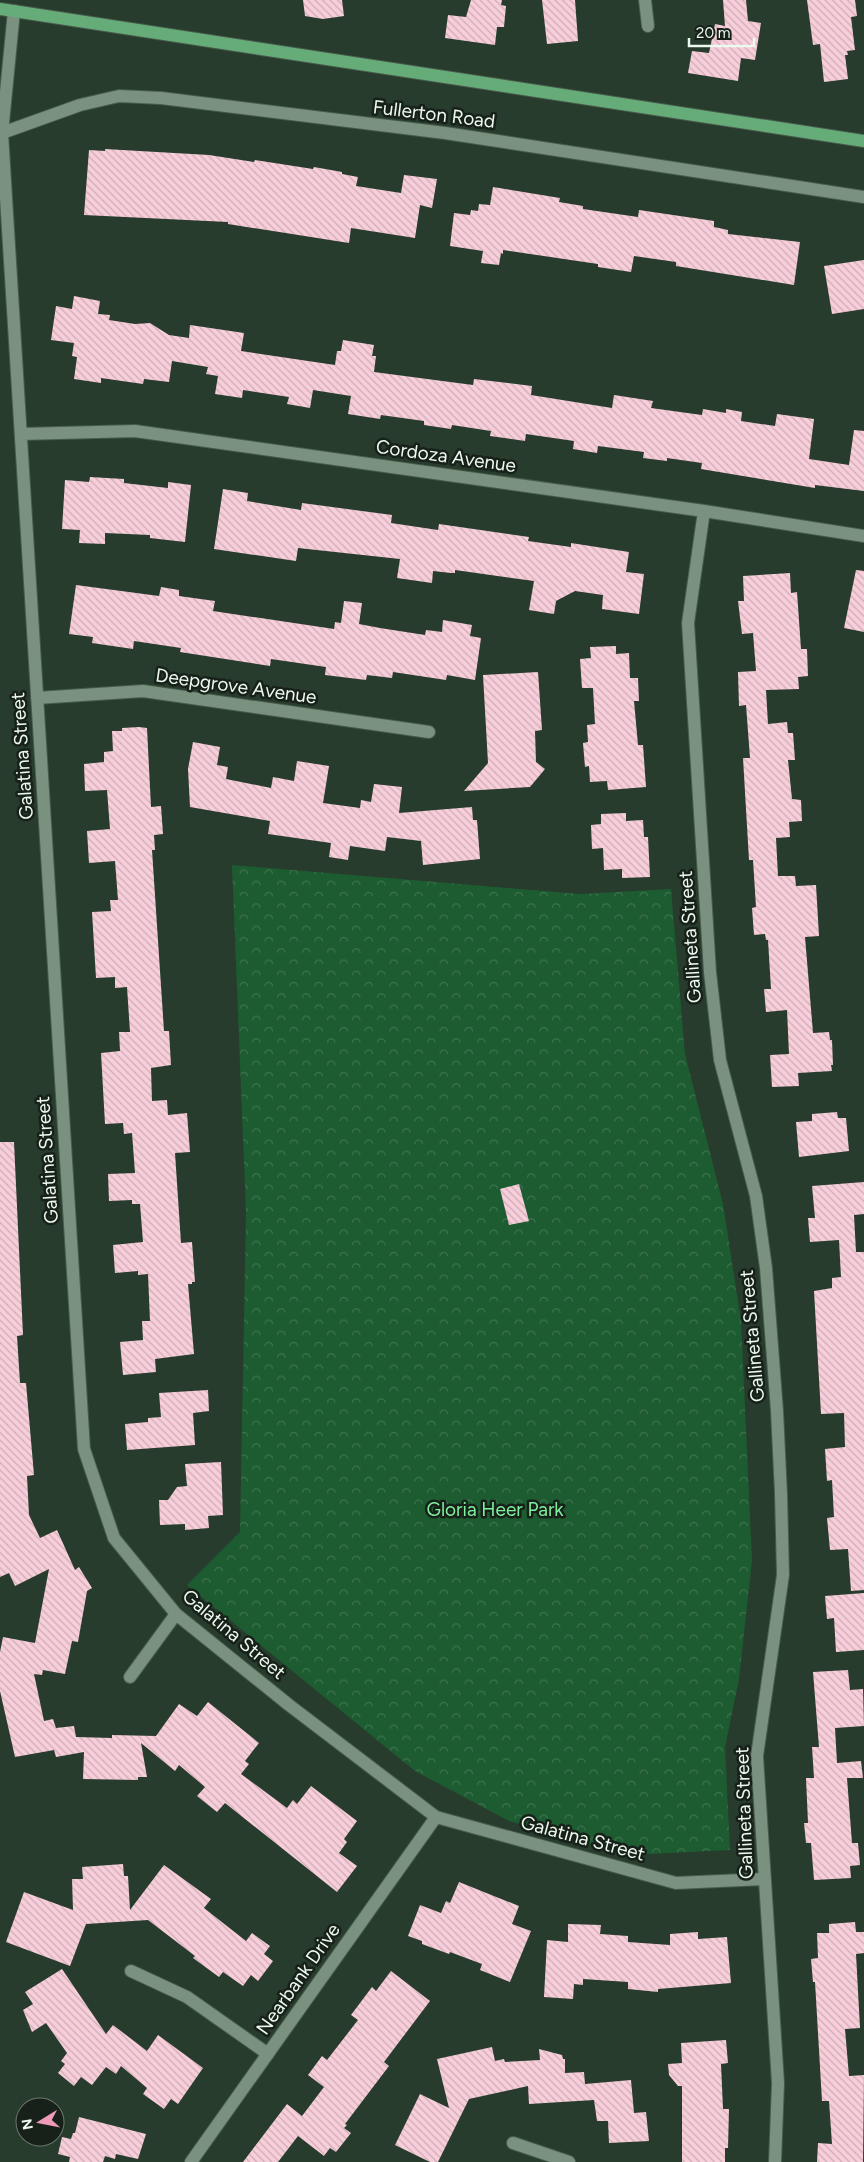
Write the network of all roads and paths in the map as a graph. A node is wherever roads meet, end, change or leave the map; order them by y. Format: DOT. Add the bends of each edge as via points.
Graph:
graph roads {
  1 [pos="645,0"];
  2 [pos="0,9"];
  3 [pos="14,11"];
  4 [pos="648,26"];
  5 [pos="2,133"];
  6 [pos="864,140"];
  7 [pos="864,197"];
  8 [pos="21,434"];
  9 [pos="704,511"];
  10 [pos="864,536"];
  11 [pos="38,698"];
  12 [pos="429,732"];
  13 [pos="176,1614"];
  14 [pos="130,1677"];
  15 [pos="436,1817"];
  16 [pos="765,1879"];
  17 [pos="131,1971"];
  18 [pos="268,2054"];
  19 [pos="513,2143"];
  20 [pos="191,2162"];
  21 [pos="568,2162"];
  22 [pos="775,2162"];
  1 -- 4 [label="street"];
  2 -- 3 [label="main road, Fullerton Road"];
  3 -- 5 [label="street, Galatina Street"];
  3 -- 6 [label="main road, Fullerton Road"];
  5 -- 7 [label="street, Fullerton Road" via="80,105 119,96 160,98 444,134"];
  5 -- 8 [label="street, Galatina Street"];
  8 -- 9 [label="street, Cordoza Avenue" via="134,431"];
  8 -- 11 [label="street, Galatina Street"];
  9 -- 10 [label="street, Cordoza Avenue"];
  9 -- 16 [label="street, Gallineta Street" via="688,623 710,972 720,1060 756,1196 766,1268 778,1430 782,1576 757,1756"];
  11 -- 12 [label="street, Deepgrove Avenue" via="142,691"];
  11 -- 13 [label="street, Galatina Street" via="84,1449 114,1538"];
  13 -- 14 [label="street"];
  13 -- 15 [label="street, Galatina Street"];
  15 -- 16 [label="street, Galatina Street" via="676,1884"];
  15 -- 18 [label="street, Nearbank Drive"];
  16 -- 22 [label="street, Gallineta Street" via="778,2083"];
  17 -- 18 [label="street" via="187,1997"];
  18 -- 20 [label="street, Nearbank Drive"];
  19 -- 21 [label="street"];
}
